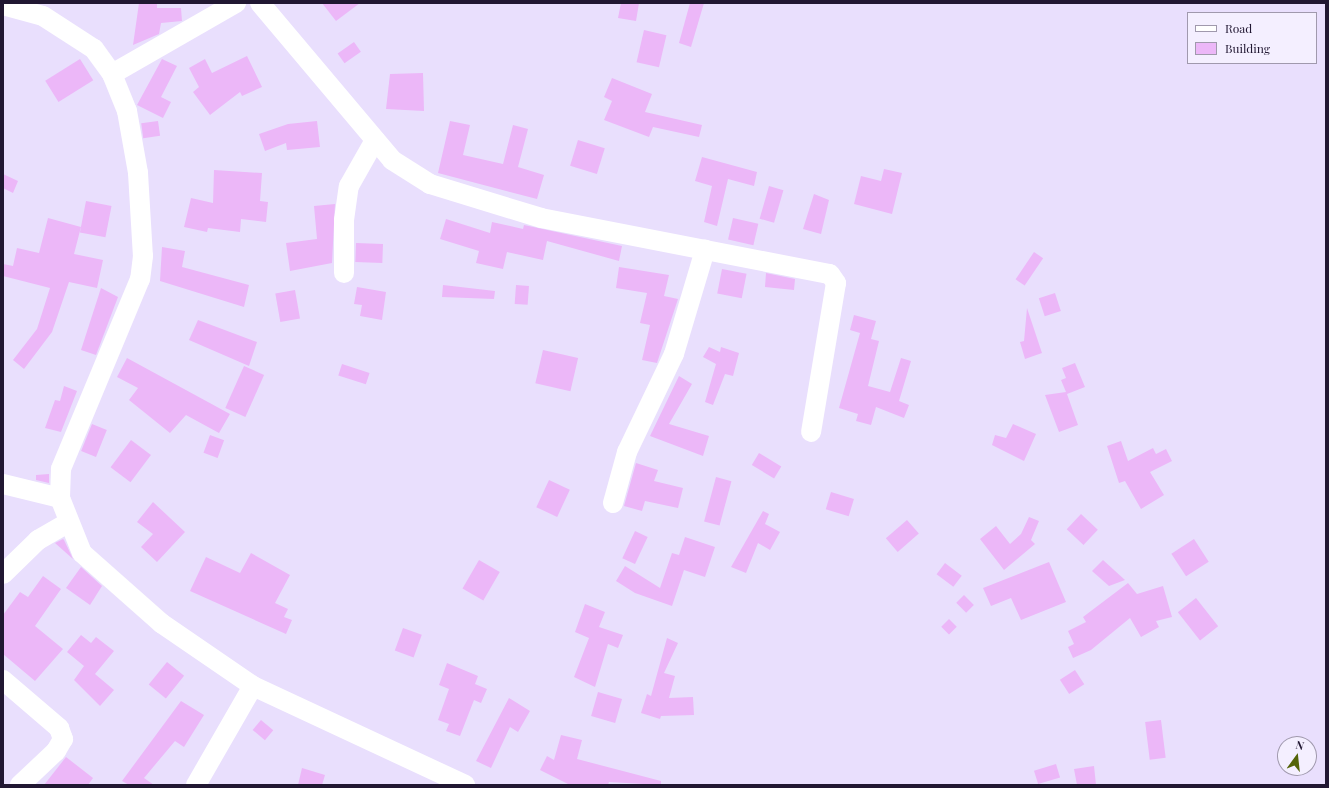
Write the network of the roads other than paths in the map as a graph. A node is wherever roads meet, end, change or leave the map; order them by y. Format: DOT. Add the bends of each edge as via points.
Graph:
graph roads {
  1 [pos="234,3"];
  2 [pos="260,3"];
  3 [pos="3,5"];
  4 [pos="112,74"];
  5 [pos="375,140"];
  6 [pos="705,250"];
  7 [pos="344,273"];
  8 [pos="811,432"];
  9 [pos="3,484"];
  10 [pos="60,498"];
  11 [pos="613,503"];
  12 [pos="67,523"];
  13 [pos="3,574"];
  14 [pos="3,680"];
  15 [pos="253,686"];
  16 [pos="20,785"];
  17 [pos="196,785"];
  18 [pos="465,785"];
  1 -- 4 [label="street"];
  2 -- 5 [label="street"];
  3 -- 4 [label="street" via="43,16 72,32 94,48"];
  4 -- 10 [label="street" via="127,111 133,142 143,256 132,304 61,469"];
  5 -- 6 [label="street" via="392,160 430,184 477,200 541,218"];
  5 -- 7 [label="street" via="349,186 344,220"];
  6 -- 8 [label="street" via="835,278"];
  6 -- 11 [label="street" via="674,354 627,452"];
  9 -- 10 [label="street"];
  10 -- 12 [label="street"];
  12 -- 13 [label="street" via="38,540"];
  12 -- 15 [label="street" via="82,553 161,624"];
  14 -- 16 [label="street" via="59,728 63,739 56,751"];
  15 -- 17 [label="street"];
  15 -- 18 [label="street"];
}
